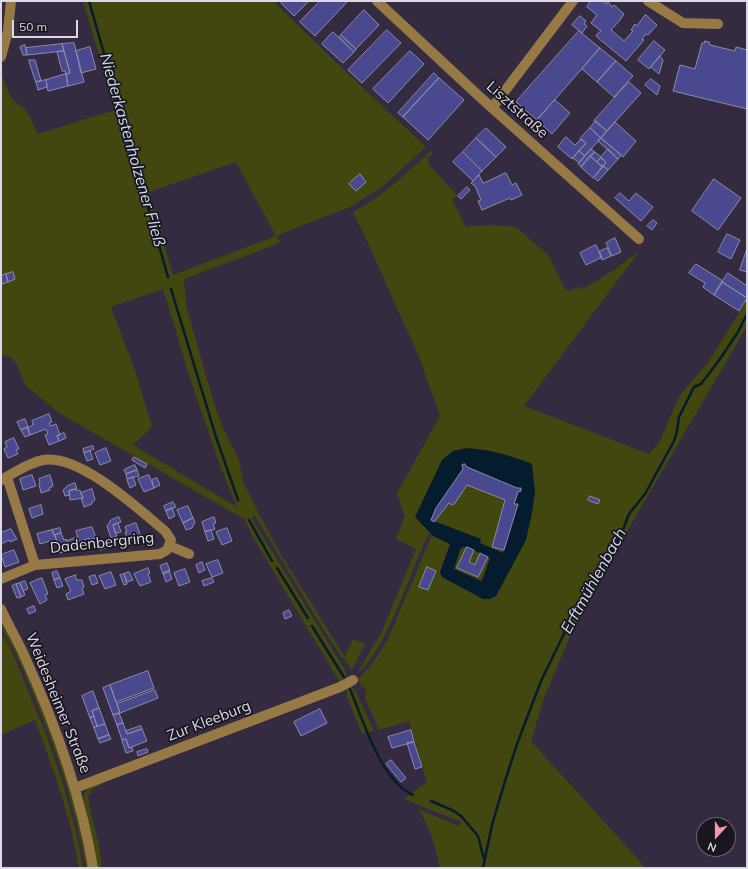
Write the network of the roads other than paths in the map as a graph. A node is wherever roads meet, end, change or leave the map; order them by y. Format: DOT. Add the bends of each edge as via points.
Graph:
graph roads {
  1 [pos="11,1"];
  2 [pos="377,1"];
  3 [pos="573,1"];
  4 [pos="648,1"];
  5 [pos="718,24"];
  6 [pos="1,57"];
  7 [pos="492,108"];
  8 [pos="639,238"];
  9 [pos="4,479"];
  10 [pos="170,546"];
  11 [pos="189,554"];
  12 [pos="35,565"];
  13 [pos="1,579"];
  14 [pos="1,609"];
  15 [pos="353,680"];
  16 [pos="75,788"];
  17 [pos="93,868"];
  1 -- 6 [label="street" via="8,31"];
  2 -- 7 [label="street, Lisztstraße"];
  3 -- 7 [label="street"];
  4 -- 5 [label="street" via="683,23"];
  7 -- 8 [label="street, Lisztstraße"];
  9 -- 10 [label="street, Dadenbergring" via="43,460 59,460 77,467 111,488 165,531 170,537"];
  9 -- 12 [label="street, Dadenbergring"];
  10 -- 11 [label="street, Dadenbergring"];
  10 -- 12 [label="street, Dadenbergring" via="164,552 153,555"];
  12 -- 13 [label="street, Dadenbergring"];
  14 -- 16 [label="street, Weidesheimer Straße" via="28,663"];
  15 -- 16 [label="street, Zur Kleeburg" via="333,690"];
  16 -- 17 [label="street, Weidesheimer Straße"];
}
